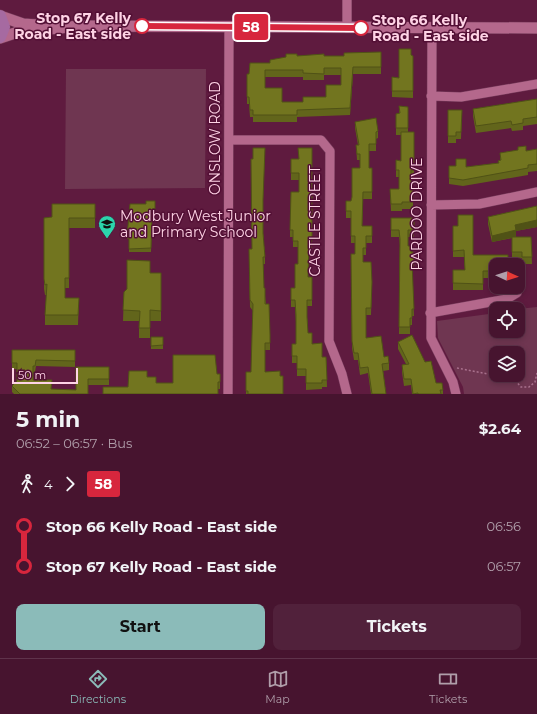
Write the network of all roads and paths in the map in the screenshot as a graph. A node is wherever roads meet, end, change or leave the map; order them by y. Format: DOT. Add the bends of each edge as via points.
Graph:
graph roads {
  1 [pos="347,0"];
  2 [pos="0,16"];
  3 [pos="229,27"];
  4 [pos="54,28"];
  5 [pos="347,28"];
  6 [pos="432,28"];
  7 [pos="537,28"];
  8 [pos="0,38"];
  9 [pos="537,84"];
  10 [pos="432,96"];
  11 [pos="229,140"];
  12 [pos="537,192"];
  13 [pos="431,205"];
  14 [pos="515,294"];
  15 [pos="430,313"];
  16 [pos="445,366"];
  17 [pos="537,373"];
  18 [pos="228,394"];
  19 [pos="347,394"];
  20 [pos="456,394"];
  1 -- 5 [label="street"];
  2 -- 4 [label="street" via="24,24"];
  2 -- 8 [label="main road" via="4,27"];
  3 -- 4 [label="street"];
  3 -- 5 [label="street"];
  3 -- 11 [label="street, ONSLOW ROAD"];
  4 -- 8 [label="street" via="18,32"];
  5 -- 6 [label="street"];
  6 -- 7 [label="street"];
  6 -- 10 [label="street, PARDOO DRIVE"];
  9 -- 10 [label="street" via="461,97"];
  10 -- 13 [label="street, PARDOO DRIVE"];
  11 -- 18 [label="street, ONSLOW ROAD"];
  11 -- 19 [label="street, CASTLE STREET" via="321,140 330,151 328,341 342,374"];
  12 -- 13 [label="street" via="479,204"];
  13 -- 15 [label="street, PARDOO DRIVE"];
  14 -- 15 [label="street" via="507,299"];
  15 -- 16 [label="street, PARDOO DRIVE" via="431,338"];
  16 -- 17 [label="path" via="514,379 521,387 529,387 535,382"];
  16 -- 20 [label="street, PARDOO DRIVE"];
}
